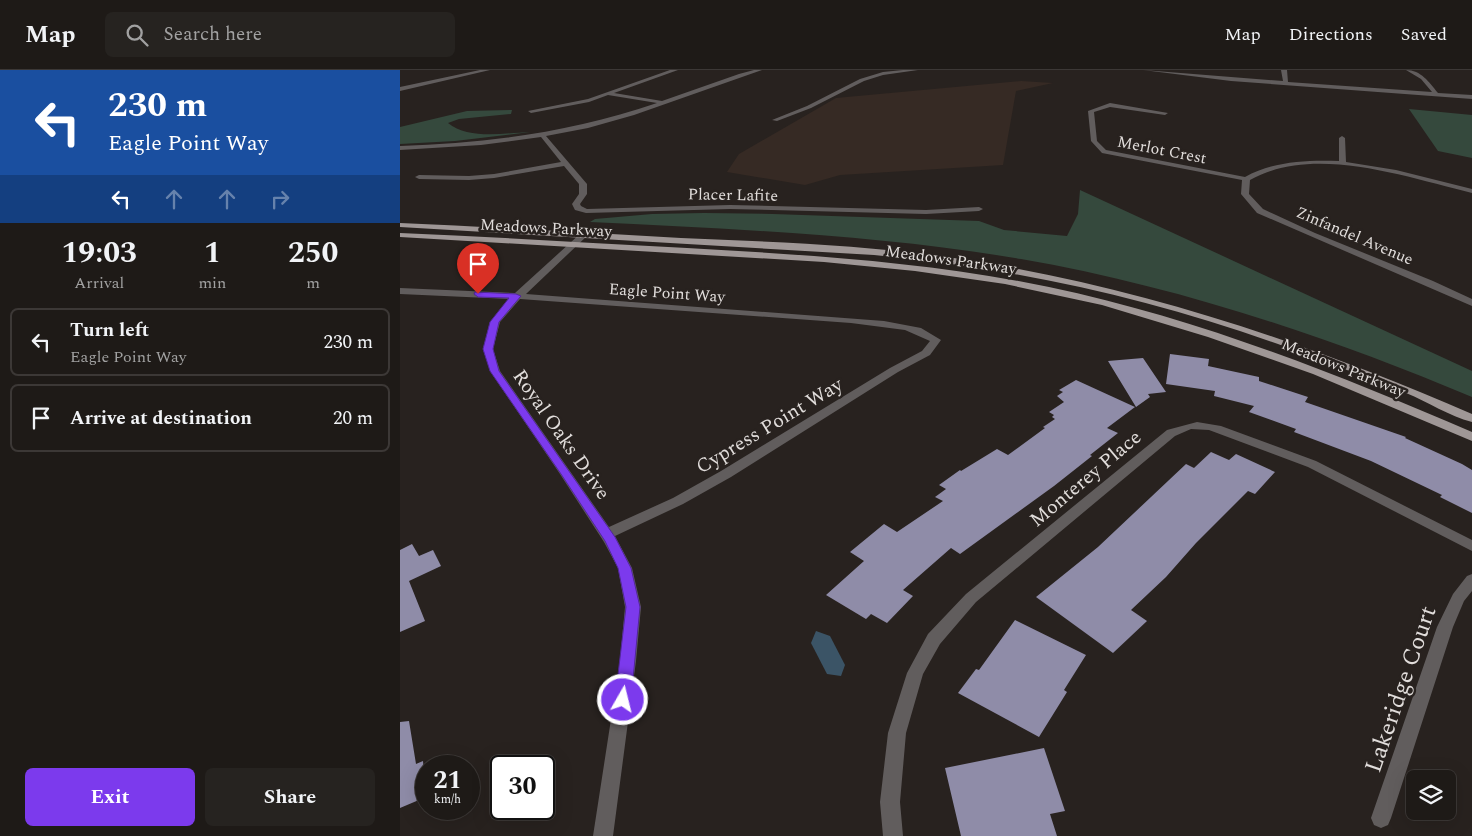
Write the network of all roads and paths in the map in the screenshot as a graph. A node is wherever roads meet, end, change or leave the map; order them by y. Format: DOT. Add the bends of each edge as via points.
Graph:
graph roads {
  1 [pos="487,70"];
  2 [pos="675,70"];
  3 [pos="758,70"];
  4 [pos="915,70"];
  5 [pos="1146,70"];
  6 [pos="1284,70"];
  7 [pos="1409,70"];
  8 [pos="1286,83"];
  9 [pos="400,89"];
  10 [pos="607,93"];
  11 [pos="1436,94"];
  12 [pos="1472,96"];
  13 [pos="663,103"];
  14 [pos="532,110"];
  15 [pos="1165,113"];
  16 [pos="775,120"];
  17 [pos="542,135"];
  18 [pos="1342,138"];
  19 [pos="400,148"];
  20 [pos="567,163"];
  21 [pos="1343,164"];
  22 [pos="419,177"];
  23 [pos="1246,179"];
  24 [pos="1472,191"];
  25 [pos="979,209"];
  26 [pos="400,225"];
  27 [pos="400,234"];
  28 [pos="579,239"];
  29 [pos="400,291"];
  30 [pos="516,296"];
  31 [pos="1472,303"];
  32 [pos="930,335"];
  33 [pos="1472,418"];
  34 [pos="1472,437"];
  35 [pos="606,534"];
  36 [pos="1472,546"];
  37 [pos="1472,580"];
  38 [pos="1381,818"];
  39 [pos="603,836"];
  40 [pos="893,836"];
  1 -- 9 [label="street"];
  2 -- 10 [label="street"];
  3 -- 13 [label="street"];
  4 -- 16 [label="street" via="862,80"];
  5 -- 8 [label="street"];
  6 -- 8 [label="street"];
  7 -- 11 [label="street" via="1423,78"];
  8 -- 11 [label="street"];
  10 -- 13 [label="street"];
  10 -- 14 [label="street" via="576,103"];
  11 -- 12 [label="street"];
  13 -- 17 [label="street" via="612,120"];
  15 -- 23 [label="street, Merlot Crest" via="1110,106 1091,111 1094,141 1104,152"];
  17 -- 19 [label="street"];
  17 -- 20 [label="street, Placer Lafite"];
  18 -- 21 [label="street"];
  20 -- 22 [label="street" via="494,176"];
  20 -- 25 [label="street, Placer Lafite" via="583,184 583,194 576,204 586,211 720,207 926,212"];
  21 -- 23 [label="street" via="1293,164 1265,169"];
  21 -- 24 [label="street"];
  23 -- 31 [label="street, Zinfandel Avenue" via="1245,194 1260,210"];
  26 -- 28 [label="main road, Meadows Parkway"];
  27 -- 28 [label="main road, Meadows Parkway"];
  28 -- 30 [label="street, Royal Oaks Drive"];
  28 -- 33 [label="main road, Meadows Parkway" via="886,253 968,263 1094,287 1276,340"];
  28 -- 34 [label="main road, Meadows Parkway" via="859,262 939,271 1049,290 1146,314 1263,351"];
  29 -- 30 [label="street, Eagle Point Way"];
  30 -- 32 [label="street, Eagle Point Way" via="851,320"];
  30 -- 35 [label="street, Royal Oaks Drive" via="494,322 488,349 494,371"];
  32 -- 35 [label="street, Cypress Point Way" via="936,340 926,353 710,483"];
  35 -- 39 [label="street, Royal Oaks Drive" via="625,568 633,607"];
  36 -- 40 [label="street, Monterey Place" via="1329,472 1224,430 1195,424 1171,433 971,598 934,639 915,673 896,733 890,802"];
  37 -- 38 [label="street, Lakeridge Court" via="1458,598 1445,627"];
}
